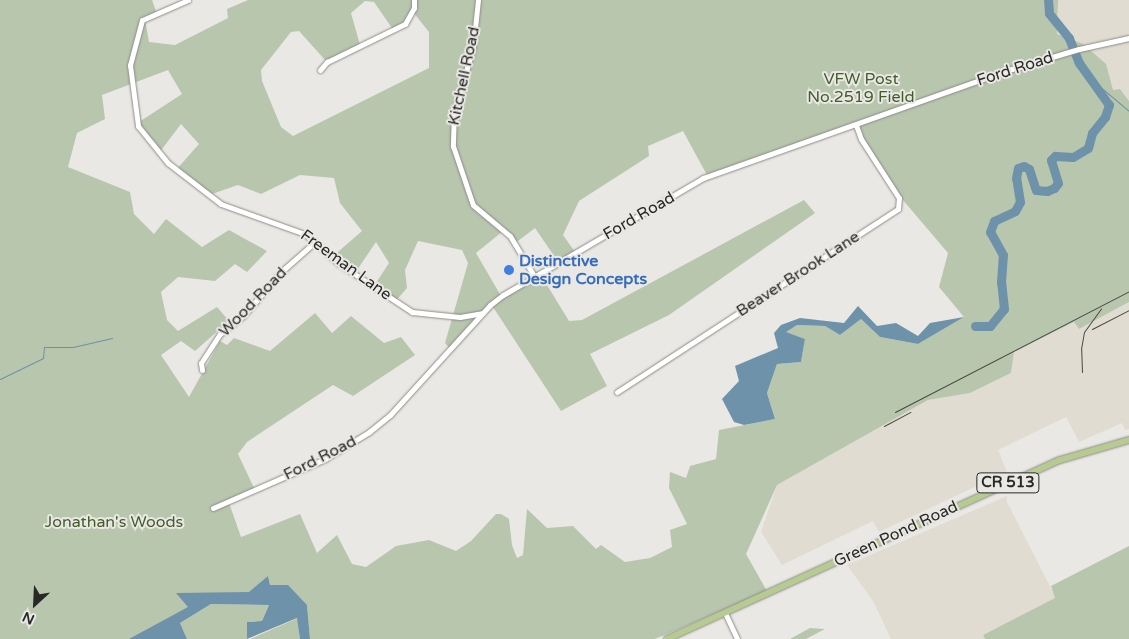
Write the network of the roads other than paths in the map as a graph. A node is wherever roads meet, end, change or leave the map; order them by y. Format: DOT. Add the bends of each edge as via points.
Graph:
graph roads {
  1 [pos="188,0"];
  2 [pos="414,0"];
  3 [pos="478,0"];
  4 [pos="1129,38"];
  5 [pos="320,70"];
  6 [pos="856,124"];
  7 [pos="315,242"];
  8 [pos="534,276"];
  9 [pos="484,311"];
  10 [pos="202,370"];
  11 [pos="617,392"];
  12 [pos="1129,440"];
  13 [pos="212,508"];
  14 [pos="726,615"];
  15 [pos="667,639"];
  16 [pos="737,639"];
  1 -- 7 [label="street, Freeman Lane" via="142,20 130,65 134,113 141,134 168,162 222,204 296,229"];
  2 -- 5 [label="street" via="414,8 405,24 327,62"];
  3 -- 8 [label="street, Kitchell Road" via="473,47 454,112 453,146 473,205 510,236"];
  4 -- 6 [label="street, Ford Road" via="1059,55"];
  6 -- 8 [label="street, Ford Road" via="703,178"];
  6 -- 11 [label="street, Beaver Brook Lane" via="861,139 899,198 898,209"];
  7 -- 9 [label="street, Freeman Lane" via="338,263 412,312 460,317"];
  7 -- 10 [label="street, Wood Road" via="282,271 243,316 225,329 201,364"];
  8 -- 9 [label="street, Ford Road"];
  9 -- 13 [label="street, Ford Road" via="390,415 369,432 325,459"];
  12 -- 14 [label="main road, Green Pond Road / CR 513" via="1088,449 1042,467"];
  14 -- 15 [label="main road, Green Pond Road / CR 513"];
  14 -- 16 [label="street"];
}
